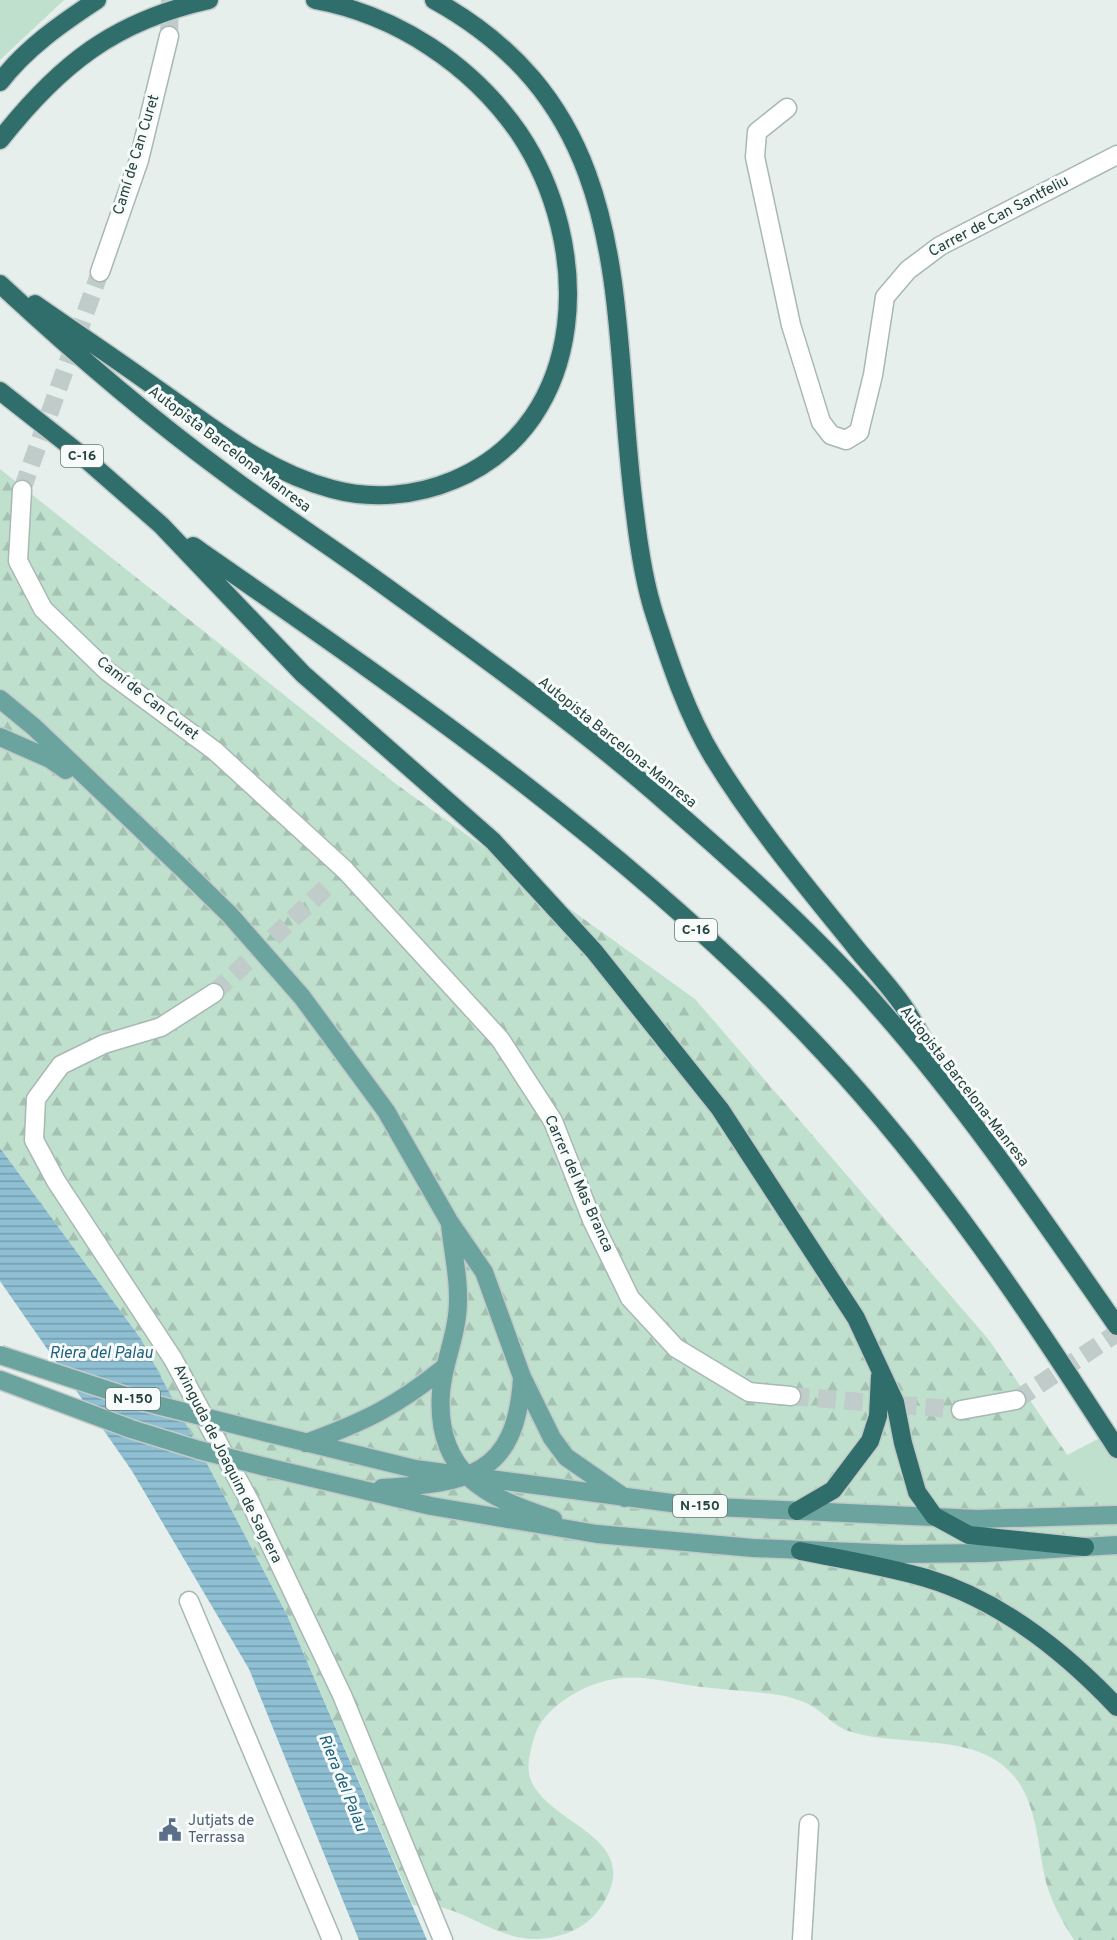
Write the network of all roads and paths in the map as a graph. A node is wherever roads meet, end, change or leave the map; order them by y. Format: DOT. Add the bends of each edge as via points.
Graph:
graph roads {
  1 [pos="97,0"];
  2 [pos="209,0"];
  3 [pos="315,0"];
  4 [pos="434,0"];
  5 [pos="169,36"];
  6 [pos="0,81"];
  7 [pos="787,108"];
  8 [pos="0,140"];
  9 [pos="1117,155"];
  10 [pos="100,272"];
  11 [pos="0,282"];
  12 [pos="0,391"];
  13 [pos="22,490"];
  14 [pos="161,525"];
  15 [pos="0,699"];
  16 [pos="0,737"];
  17 [pos="98,790"];
  18 [pos="338,876"];
  19 [pos="214,993"];
  20 [pos="960,1107"];
  21 [pos="450,1221"];
  22 [pos="1117,1326"];
  23 [pos="0,1355"];
  24 [pos="445,1367"];
  25 [pos="880,1374"];
  26 [pos="522,1377"];
  27 [pos="0,1380"];
  28 [pos="791,1396"];
  29 [pos="1016,1400"];
  30 [pos="961,1410"];
  31 [pos="306,1443"];
  32 [pos="1117,1449"];
  33 [pos="467,1478"];
  34 [pos="363,1490"];
  35 [pos="625,1498"];
  36 [pos="797,1511"];
  37 [pos="1117,1515"];
  38 [pos="934,1516"];
  39 [pos="597,1534"];
  40 [pos="1117,1545"];
  41 [pos="1085,1547"];
  42 [pos="801,1551"];
  43 [pos="189,1601"];
  44 [pos="1117,1707"];
  45 [pos="809,1824"];
  46 [pos="332,1940"];
  47 [pos="443,1940"];
  48 [pos="802,1940"];
  1 -- 6 [label="highway" via="50,34"];
  2 -- 8 [label="highway" via="140,21 105,39 51,81"];
  3 -- 11 [label="highway" via="363,12 399,28 446,57 473,80 518,132 545,183 564,249 568,283 565,336 552,384 539,408 506,447 464,476 416,492 363,495 306,482 219,435 157,388"];
  4 -- 20 [label="highway" via="496,40 526,71 551,102 588,172 618,314 631,487 646,585 691,712 743,802 906,1009"];
  5 -- 10 [label="street, Camí de Can Curet" via="139,160"];
  7 -- 9 [label="street, Carrer de Can Santfeliu" via="757,132 755,158 791,325 820,422 831,435 846,440 859,432 885,297 908,270 940,246"];
  11 -- 20 [label="highway, Autopista Barcelona-Manresa" via="86,364 216,466 547,707 668,805 795,922 880,1009"];
  12 -- 14 [label="highway, C-16"];
  13 -- 18 [label="street, Camí de Can Curet" via="18,561 43,609 107,671 215,751"];
  14 -- 25 [label="highway" via="303,674 493,841 594,951 720,1109 856,1318"];
  14 -- 32 [label="highway, C-16" via="507,769 629,868 744,973 826,1055 919,1166 1022,1301"];
  15 -- 17 [label="main road"];
  16 -- 17 [label="main road" via="50,759"];
  17 -- 21 [label="main road" via="230,915 302,997 386,1111"];
  18 -- 28 [label="street, Carrer del Mas Branca" via="500,1039 553,1121 592,1220 630,1298 676,1348 749,1392"];
  19 -- 47 [label="street, Avinguda de Joaquim de Sagrera" via="160,1027 104,1044 61,1065 36,1099 34,1140 173,1359 251,1504 342,1695"];
  20 -- 22 [label="highway, Autopista Barcelona-Manresa"];
  21 -- 24 [label="main road" via="458,1294"];
  21 -- 26 [label="main road" via="484,1272"];
  23 -- 31 [label="main road, N-150, bridge" via="141,1401"];
  24 -- 31 [label="main road" via="376,1416"];
  24 -- 33 [label="main road" via="441,1410 446,1447"];
  25 -- 36 [label="highway" via="878,1416 870,1441 833,1490"];
  25 -- 38 [label="highway" via="895,1402 917,1492"];
  26 -- 33 [label="main road" via="521,1407 514,1429 500,1453"];
  26 -- 35 [label="main road" via="541,1419 566,1457"];
  27 -- 34 [label="main road, N-150, bridge" via="199,1450"];
  29 -- 30 [label="street"];
  31 -- 33 [label="main road, N-150"];
  33 -- 34 [label="main road"];
  33 -- 35 [label="main road, N-150"];
  33 -- 39 [label="main road" via="497,1497"];
  34 -- 39 [label="main road, N-150" via="442,1508"];
  35 -- 36 [label="main road, N-150"];
  36 -- 38 [label="main road, N-150"];
  37 -- 38 [label="main road, N-150" via="977,1519"];
  38 -- 41 [label="highway" via="969,1535"];
  39 -- 42 [label="main road, N-150"];
  40 -- 41 [label="main road, N-150"];
  41 -- 42 [label="main road, N-150" via="986,1553"];
  42 -- 44 [label="highway" via="927,1578 995,1608 1047,1642"];
  43 -- 46 [label="street"];
  45 -- 48 [label="street"];
}
